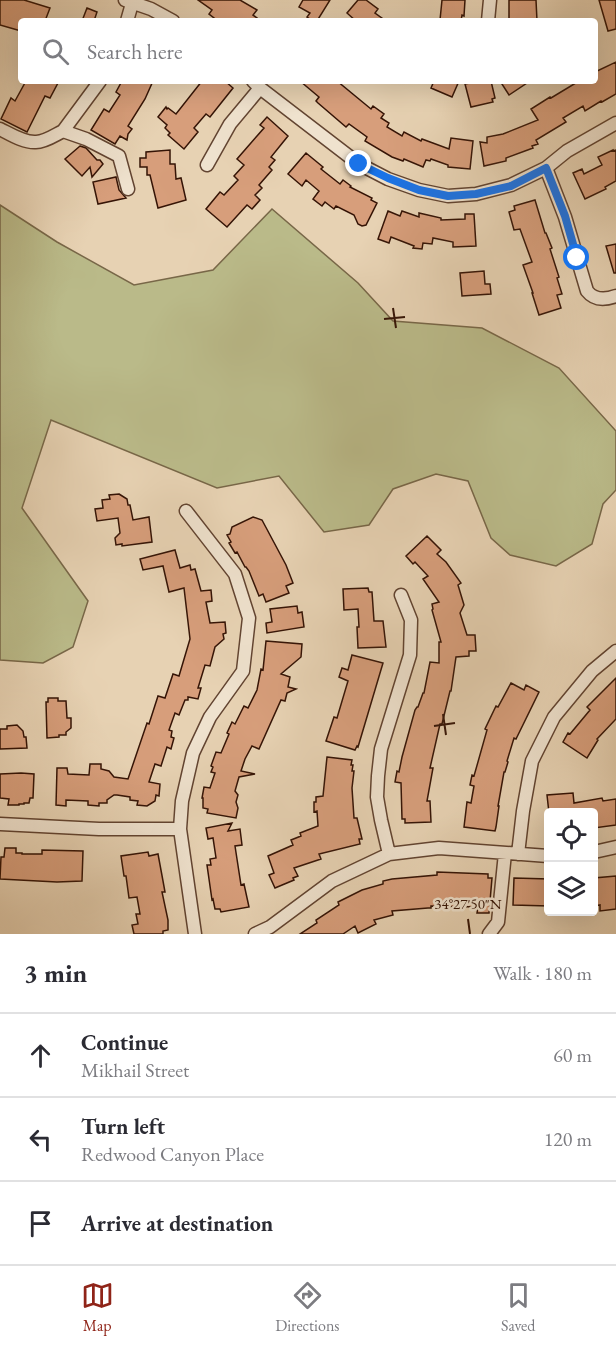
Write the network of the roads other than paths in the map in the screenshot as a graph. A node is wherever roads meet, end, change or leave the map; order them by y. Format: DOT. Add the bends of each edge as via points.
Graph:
graph roads {
  1 [pos="490,0"];
  2 [pos="130,1"];
  3 [pos="127,18"];
  4 [pos="168,18"];
  5 [pos="488,18"];
  6 [pos="98,84"];
  7 [pos="256,85"];
  8 [pos="616,123"];
  9 [pos="0,129"];
  10 [pos="63,131"];
  11 [pos="207,165"];
  12 [pos="546,168"];
  13 [pos="128,189"];
  14 [pos="616,296"];
  15 [pos="186,511"];
  16 [pos="400,595"];
  17 [pos="616,651"];
  18 [pos="0,824"];
  19 [pos="180,829"];
  20 [pos="616,847"];
  21 [pos="598,851"];
  22 [pos="505,853"];
  23 [pos="389,854"];
  24 [pos="518,854"];
  25 [pos="544,856"];
  26 [pos="195,934"];
  27 [pos="255,934"];
  28 [pos="489,934"];
  1 -- 5 [label="street"];
  2 -- 3 [label="street"];
  2 -- 4 [label="street"];
  6 -- 10 [label="street"];
  7 -- 11 [label="street"];
  7 -- 12 [label="street" via="359,164 419,190 448,196 476,194 511,186"];
  8 -- 12 [label="street"];
  9 -- 10 [label="street" via="34,142"];
  10 -- 13 [label="street" via="118,156"];
  12 -- 14 [label="street" via="587,291 591,297 600,299"];
  15 -- 19 [label="street" via="235,574 249,618 243,671 210,717 192,753"];
  16 -- 23 [label="street" via="411,620 410,655 381,749 377,796"];
  17 -- 24 [label="street" via="592,671 554,717 532,761"];
  18 -- 19 [label="street"];
  19 -- 26 [label="street"];
  20 -- 21 [label="street"];
  22 -- 23 [label="street" via="439,848"];
  22 -- 24 [label="street"];
  22 -- 28 [label="street" via="498,922"];
  23 -- 27 [label="street" via="332,881"];
  24 -- 25 [label="street"];
}
